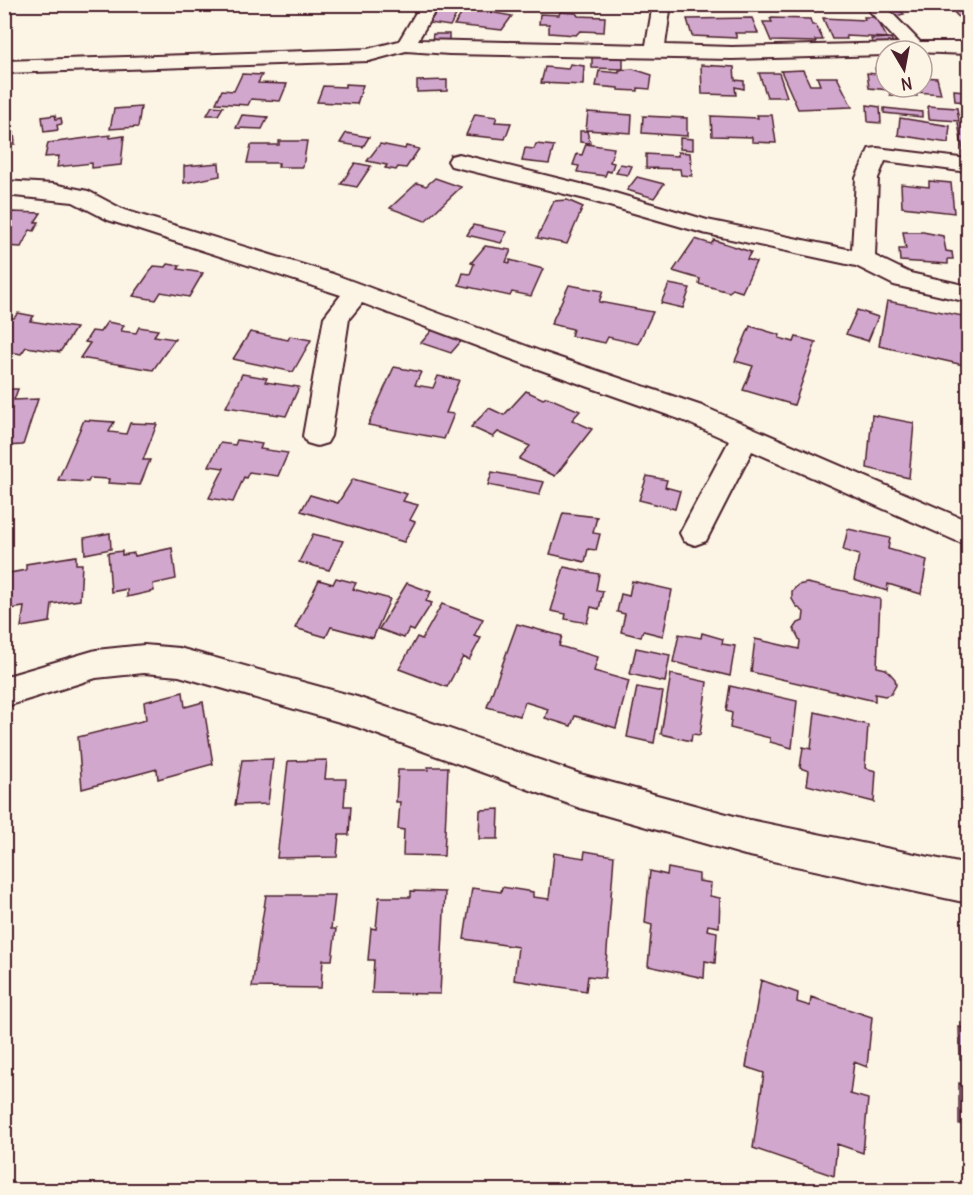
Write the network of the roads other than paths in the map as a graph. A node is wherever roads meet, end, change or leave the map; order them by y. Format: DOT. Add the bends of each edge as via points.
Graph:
graph roads {
  1 [pos="430,4"];
  2 [pos="662,4"];
  3 [pos="872,4"];
  4 [pos="906,39"];
  5 [pos="406,45"];
  6 [pos="934,48"];
  7 [pos="969,48"];
  8 [pos="874,49"];
  9 [pos="655,51"];
  10 [pos="4,67"];
  11 [pos="459,161"];
  12 [pos="969,165"];
  13 [pos="4,188"];
  14 [pos="863,260"];
  15 [pos="357,293"];
  16 [pos="969,294"];
  17 [pos="746,435"];
  18 [pos="317,436"];
  19 [pos="694,533"];
  20 [pos="969,534"];
  21 [pos="4,692"];
  22 [pos="969,884"];
  1 -- 5 [label="street"];
  2 -- 9 [label="street"];
  3 -- 4 [label="street"];
  5 -- 9 [label="street"];
  5 -- 10 [label="street" via="369,55"];
  6 -- 7 [label="street"];
  8 -- 9 [label="street"];
  11 -- 14 [label="street" via="703,226"];
  12 -- 14 [label="street" via="877,154 867,178"];
  13 -- 15 [label="street" via="80,196 116,215"];
  14 -- 16 [label="street" via="903,279"];
  15 -- 17 [label="street"];
  15 -- 18 [label="street" via="337,317"];
  17 -- 19 [label="street"];
  17 -- 20 [label="street"];
  21 -- 22 [label="street" via="96,664 144,659 179,662 357,712 580,790 745,837"];
}
